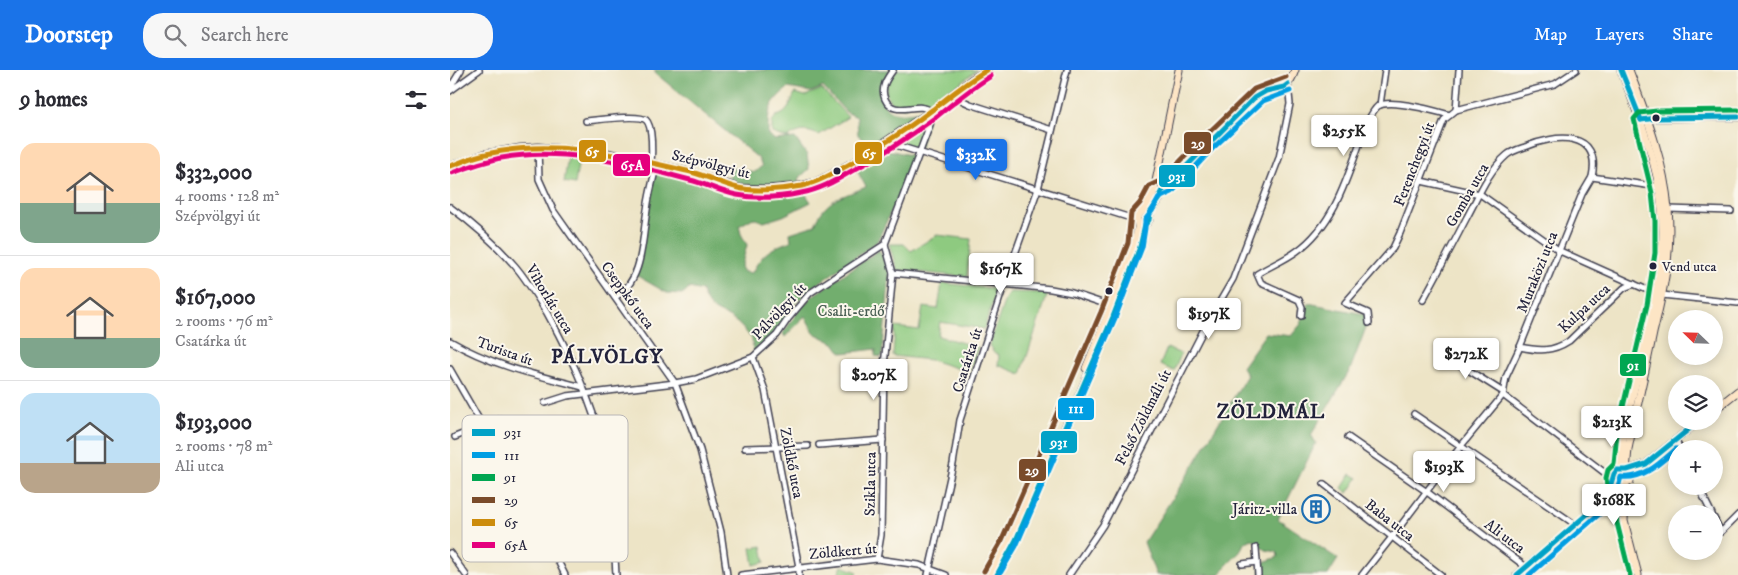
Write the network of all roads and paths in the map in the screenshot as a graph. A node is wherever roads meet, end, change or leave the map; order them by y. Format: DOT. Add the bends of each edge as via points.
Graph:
graph roads {
  1 [pos="461,70"];
  2 [pos="479,70"];
  3 [pos="893,70"];
  4 [pos="987,70"];
  5 [pos="1068,70"];
  6 [pos="1179,70"];
  7 [pos="1295,70"];
  8 [pos="1385,70"];
  9 [pos="1459,70"];
  10 [pos="1576,70"];
  11 [pos="1621,70"];
  12 [pos="1628,70"];
  13 [pos="1288,84"];
  14 [pos="450,90"];
  15 [pos="954,93"];
  16 [pos="1380,105"];
  17 [pos="1456,110"];
  18 [pos="931,111"];
  19 [pos="1450,114"];
  20 [pos="1738,117"];
  21 [pos="1644,120"];
  22 [pos="586,121"];
  23 [pos="1052,130"];
  24 [pos="886,142"];
  25 [pos="538,147"];
  26 [pos="920,153"];
  27 [pos="654,164"];
  28 [pos="450,166"];
  29 [pos="1592,177"];
  30 [pos="1421,181"];
  31 [pos="1659,187"];
  32 [pos="1038,189"];
  33 [pos="1158,191"];
  34 [pos="1480,194"];
  35 [pos="450,207"];
  36 [pos="1668,209"];
  37 [pos="1731,211"];
  38 [pos="1140,221"];
  39 [pos="885,244"];
  40 [pos="1560,251"];
  41 [pos="893,273"];
  42 [pos="1635,284"];
  43 [pos="1004,285"];
  44 [pos="1659,295"];
  45 [pos="615,297"];
  46 [pos="1423,300"];
  47 [pos="1738,303"];
  48 [pos="1114,307"];
  49 [pos="1301,316"];
  50 [pos="1370,323"];
  51 [pos="450,341"];
  52 [pos="1520,347"];
  53 [pos="1440,352"];
  54 [pos="753,357"];
  55 [pos="450,369"];
  56 [pos="675,383"];
  57 [pos="583,387"];
  58 [pos="1738,391"];
  59 [pos="1503,393"];
  60 [pos="586,394"];
  61 [pos="545,403"];
  62 [pos="1723,403"];
  63 [pos="1414,414"];
  64 [pos="478,415"];
  65 [pos="592,415"];
  66 [pos="1689,430"];
  67 [pos="462,434"];
  68 [pos="455,437"];
  69 [pos="1348,437"];
  70 [pos="883,440"];
  71 [pos="1677,440"];
  72 [pos="819,445"];
  73 [pos="808,446"];
  74 [pos="1461,446"];
  75 [pos="777,447"];
  76 [pos="1668,447"];
  77 [pos="745,448"];
  78 [pos="1627,453"];
  79 [pos="1648,461"];
  80 [pos="1624,470"];
  81 [pos="1620,482"];
  82 [pos="1324,484"];
  83 [pos="1426,492"];
  84 [pos="1601,502"];
  85 [pos="1623,508"];
  86 [pos="1738,515"];
  87 [pos="1576,526"];
  88 [pos="1723,530"];
  89 [pos="1392,537"];
  90 [pos="1256,548"];
  91 [pos="450,553"];
  92 [pos="877,559"];
  93 [pos="558,562"];
  94 [pos="615,562"];
  95 [pos="1257,562"];
  96 [pos="1242,564"];
  97 [pos="799,567"];
  98 [pos="1526,567"];
  99 [pos="930,568"];
  100 [pos="466,575"];
  101 [pos="565,575"];
  102 [pos="616,575"];
  103 [pos="727,575"];
  104 [pos="741,575"];
  105 [pos="799,575"];
  106 [pos="928,575"];
  107 [pos="946,575"];
  108 [pos="990,575"];
  109 [pos="997,575"];
  110 [pos="1069,575"];
  111 [pos="1258,575"];
  112 [pos="1362,575"];
  113 [pos="1442,575"];
  114 [pos="1518,575"];
  115 [pos="1638,575"];
  1 -- 14 [label="street"];
  2 -- 14 [label="street"];
  3 -- 18 [label="street" via="884,86 888,103 895,108 924,107"];
  4 -- 15 [label="street, Szépvölgyi út"];
  5 -- 23 [label="street, Csatárka út"];
  6 -- 33 [label="street" via="1157,172"];
  7 -- 13 [label="street, Felső Zöldmáli út"];
  8 -- 16 [label="street"];
  9 -- 17 [label="street"];
  10 -- 17 [label="street, Ferenchegyi út" via="1555,84"];
  11 -- 21 [label="street"];
  12 -- 21 [label="street"];
  13 -- 33 [label="street" via="1254,98 1167,186"];
  13 -- 110 [label="street, Felső Zöldmáli út" via="1290,104 1279,158 1232,279 1103,525"];
  15 -- 18 [label="street, Szépvölgyi út"];
  15 -- 23 [label="street" via="959,100"];
  16 -- 19 [label="street" via="1391,103"];
  16 -- 49 [label="street" via="1367,123 1337,202 1318,232 1298,250 1256,274 1261,283 1299,300"];
  17 -- 19 [label="street, Ferenchegyi út"];
  18 -- 24 [label="street, Szépvölgyi út"];
  18 -- 26 [label="street" via="931,122"];
  19 -- 30 [label="street, Ferenchegyi út" via="1444,120"];
  20 -- 21 [label="street"];
  21 -- 31 [label="street"];
  21 -- 36 [label="street" via="1660,162"];
  22 -- 27 [label="street" via="643,118 650,125"];
  23 -- 32 [label="street, Csatárka út"];
  24 -- 26 [label="street"];
  24 -- 27 [label="street, Szépvölgyi út" via="836,172 800,186 739,188"];
  25 -- 27 [label="street, Szépvölgyi út" via="598,152"];
  25 -- 28 [label="street, Szépvölgyi út" via="484,154"];
  25 -- 45 [label="street, Cseppkő utca" via="539,180 546,196 573,240"];
  26 -- 32 [label="street"];
  26 -- 39 [label="street"];
  27 -- 45 [label="street" via="641,251 630,285"];
  29 -- 31 [label="street"];
  29 -- 34 [label="street, Gomba utca" via="1595,164 1592,154 1582,142 1573,138 1550,139 1508,154 1487,179"];
  29 -- 40 [label="street, Muraközi utca"];
  30 -- 34 [label="street"];
  30 -- 50 [label="street, Ferenchegyi út" via="1392,248 1345,304 1368,313"];
  31 -- 44 [label="street" via="1663,237"];
  32 -- 38 [label="street"];
  32 -- 43 [label="street, Csatárka út"];
  33 -- 38 [label="street"];
  33 -- 38 [label="street" via="1161,197 1150,213 1150,220"];
  34 -- 40 [label="street"];
  34 -- 46 [label="street, Gomba utca"];
  35 -- 57 [label="street, Vihorlát utca" via="520,272 556,331"];
  36 -- 37 [label="street"];
  36 -- 44 [label="street" via="1667,268"];
  38 -- 48 [label="street"];
  39 -- 41 [label="street, Szikla utca"];
  39 -- 54 [label="street, Pálvölgyi út" via="810,293 777,334"];
  40 -- 42 [label="street"];
  40 -- 52 [label="street, Muraközi utca"];
  41 -- 43 [label="street"];
  41 -- 70 [label="street, Szikla utca" via="884,366"];
  42 -- 44 [label="street"];
  42 -- 52 [label="street, Kulpa utca" via="1624,288 1560,346 1538,351"];
  43 -- 48 [label="street" via="1072,293"];
  43 -- 99 [label="street, Csatárka út" via="960,420"];
  44 -- 47 [label="street"];
  44 -- 78 [label="street"];
  44 -- 80 [label="street" via="1626,429"];
  45 -- 56 [label="street, Cseppkő utca"];
  48 -- 108 [label="street" via="1009,543"];
  48 -- 109 [label="street" via="1014,545"];
  51 -- 57 [label="street, Turista út" via="492,362"];
  52 -- 59 [label="street, Muraközi utca" via="1504,383"];
  53 -- 59 [label="street"];
  54 -- 56 [label="street, Pálvölgyi út" via="711,374"];
  54 -- 75 [label="street, Zöldkő utca" via="765,390"];
  55 -- 64 [label="street"];
  56 -- 60 [label="street, Pálvölgyi út"];
  56 -- 103 [label="street, Cseppkő utca" via="700,450 721,532"];
  57 -- 60 [label="street, Vihorlát utca"];
  58 -- 62 [label="street"];
  59 -- 74 [label="street"];
  59 -- 81 [label="street"];
  60 -- 61 [label="street, Pálvölgyi út"];
  60 -- 65 [label="street, Vihorlát utca"];
  63 -- 74 [label="street"];
  66 -- 71 [label="street"];
  67 -- 68 [label="street"];
  69 -- 83 [label="street, Ali utca"];
  70 -- 72 [label="street, Szikla utca"];
  70 -- 92 [label="street, Szikla utca" via="881,535"];
  73 -- 75 [label="street"];
  74 -- 83 [label="street"];
  74 -- 87 [label="street"];
  75 -- 77 [label="street"];
  75 -- 97 [label="street, Zöldkő utca"];
  76 -- 79 [label="street"];
  78 -- 79 [label="street" via="1636,462"];
  78 -- 80 [label="street"];
  79 -- 80 [label="street"];
  79 -- 81 [label="street"];
  80 -- 81 [label="street" via="1630,474"];
  80 -- 81 [label="street" via="1615,472"];
  81 -- 84 [label="street"];
  81 -- 85 [label="street"];
  82 -- 89 [label="street, Baba utca"];
  83 -- 89 [label="street"];
  83 -- 98 [label="street, Ali utca"];
  84 -- 85 [label="street" via="1614,499"];
  84 -- 87 [label="street"];
  85 -- 115 [label="street"];
  86 -- 88 [label="street"];
  87 -- 98 [label="street"];
  89 -- 112 [label="street"];
  89 -- 113 [label="street, Baba utca"];
  90 -- 95 [label="street"];
  91 -- 100 [label="street"];
  92 -- 97 [label="street, Zöldkert út"];
  92 -- 99 [label="street, Zöldkert út"];
  93 -- 101 [label="street"];
  94 -- 102 [label="street, Vihorlát utca"];
  95 -- 96 [label="street"];
  95 -- 111 [label="street"];
  97 -- 104 [label="street, Zöldkert út"];
  97 -- 105 [label="street, Zöldkő utca"];
  98 -- 114 [label="street"];
  99 -- 106 [label="street, Csatárka út"];
  99 -- 107 [label="street, Zöldkert út"];
}
